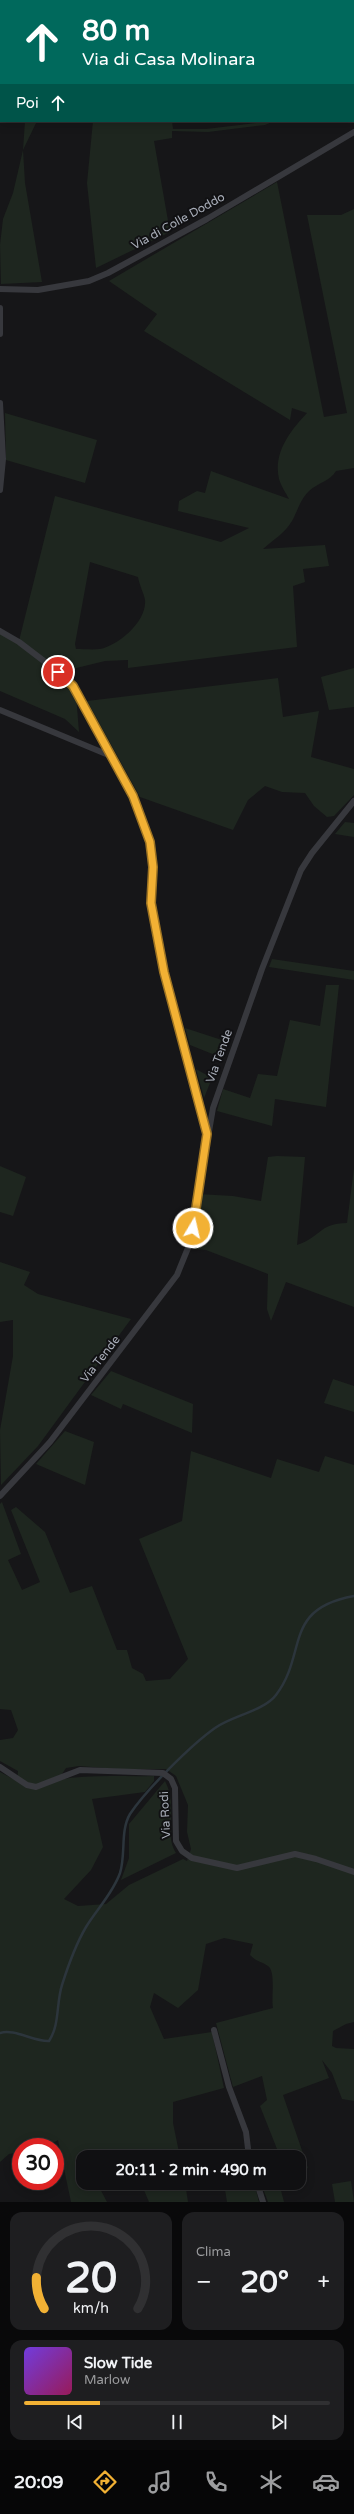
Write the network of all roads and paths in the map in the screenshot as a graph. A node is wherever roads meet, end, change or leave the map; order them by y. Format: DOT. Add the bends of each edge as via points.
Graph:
graph roads {
  1 [pos="354,132"];
  2 [pos="0,290"];
  3 [pos="0,308"];
  4 [pos="0,334"];
  5 [pos="0,403"];
  6 [pos="0,490"];
  7 [pos="0,631"];
  8 [pos="0,710"];
  9 [pos="111,756"];
  10 [pos="354,801"];
  11 [pos="207,1134"];
  12 [pos="0,1496"];
  13 [pos="0,1767"];
  14 [pos="354,1872"];
  15 [pos="214,2030"];
  16 [pos="248,2150"];
  17 [pos="259,2190"];
  18 [pos="263,2202"];
  1 -- 2 [label="street, Via di Colle Doddo" via="207,220 108,273 89,281 38,290"];
  3 -- 4 [label="street"];
  5 -- 6 [label="street" via="3,459"];
  7 -- 9 [label="street" via="19,642 70,681"];
  8 -- 9 [label="street"];
  9 -- 11 [label="street" via="141,814 150,842 153,867 151,903 164,972"];
  10 -- 11 [label="street, Via Tende" via="312,852 301,870 220,1086"];
  11 -- 12 [label="street, Via Tende" via="190,1243 178,1275 50,1442"];
  13 -- 14 [label="street, Via Rodi" via="26,1785 36,1787 80,1770 163,1773 174,1784 176,1842 182,1851 192,1858 237,1868 295,1854 316,1858"];
  15 -- 16 [label="street" via="229,2087 246,2132"];
  17 -- 18 [label="street"];
}
